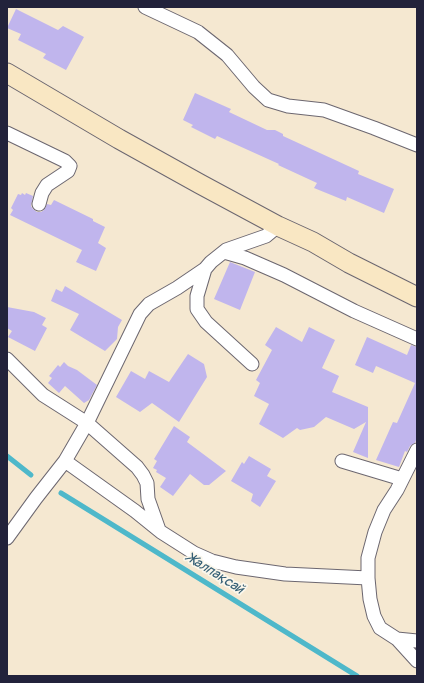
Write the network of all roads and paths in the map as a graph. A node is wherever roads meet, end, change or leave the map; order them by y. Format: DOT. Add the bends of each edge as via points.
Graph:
graph roads {
  1 [pos="145,7"];
  2 [pos="7,73"];
  3 [pos="7,133"];
  4 [pos="417,145"];
  5 [pos="39,204"];
  6 [pos="278,226"];
  7 [pos="224,252"];
  8 [pos="206,269"];
  9 [pos="417,297"];
  10 [pos="417,339"];
  11 [pos="7,359"];
  12 [pos="252,364"];
  13 [pos="87,423"];
  14 [pos="417,450"];
  15 [pos="65,461"];
  16 [pos="342,461"];
  17 [pos="402,479"];
  18 [pos="159,530"];
  19 [pos="7,538"];
  20 [pos="368,578"];
  21 [pos="397,640"];
  22 [pos="417,641"];
  23 [pos="417,661"];
  1 -- 4 [label="street" via="198,32 226,55 268,100 288,106 324,110"];
  2 -- 6 [label="main road" via="119,139"];
  3 -- 5 [label="street" via="66,161 70,166 68,171 47,185"];
  6 -- 7 [label="street" via="266,236"];
  6 -- 9 [label="main road"];
  7 -- 8 [label="street"];
  7 -- 10 [label="street" via="284,275 354,311"];
  8 -- 12 [label="street" via="197,296 198,309 206,322"];
  8 -- 13 [label="street" via="149,304 140,314"];
  11 -- 13 [label="street" via="43,394"];
  13 -- 15 [label="street"];
  13 -- 18 [label="street" via="144,475 148,499"];
  14 -- 17 [label="street"];
  15 -- 18 [label="street"];
  15 -- 19 [label="street"];
  16 -- 17 [label="street"];
  17 -- 20 [label="street" via="375,532 368,558"];
  18 -- 20 [label="street" via="194,553 236,567 285,574"];
  20 -- 21 [label="street" via="374,616 380,628"];
  21 -- 22 [label="street"];
  21 -- 23 [label="street"];
}
